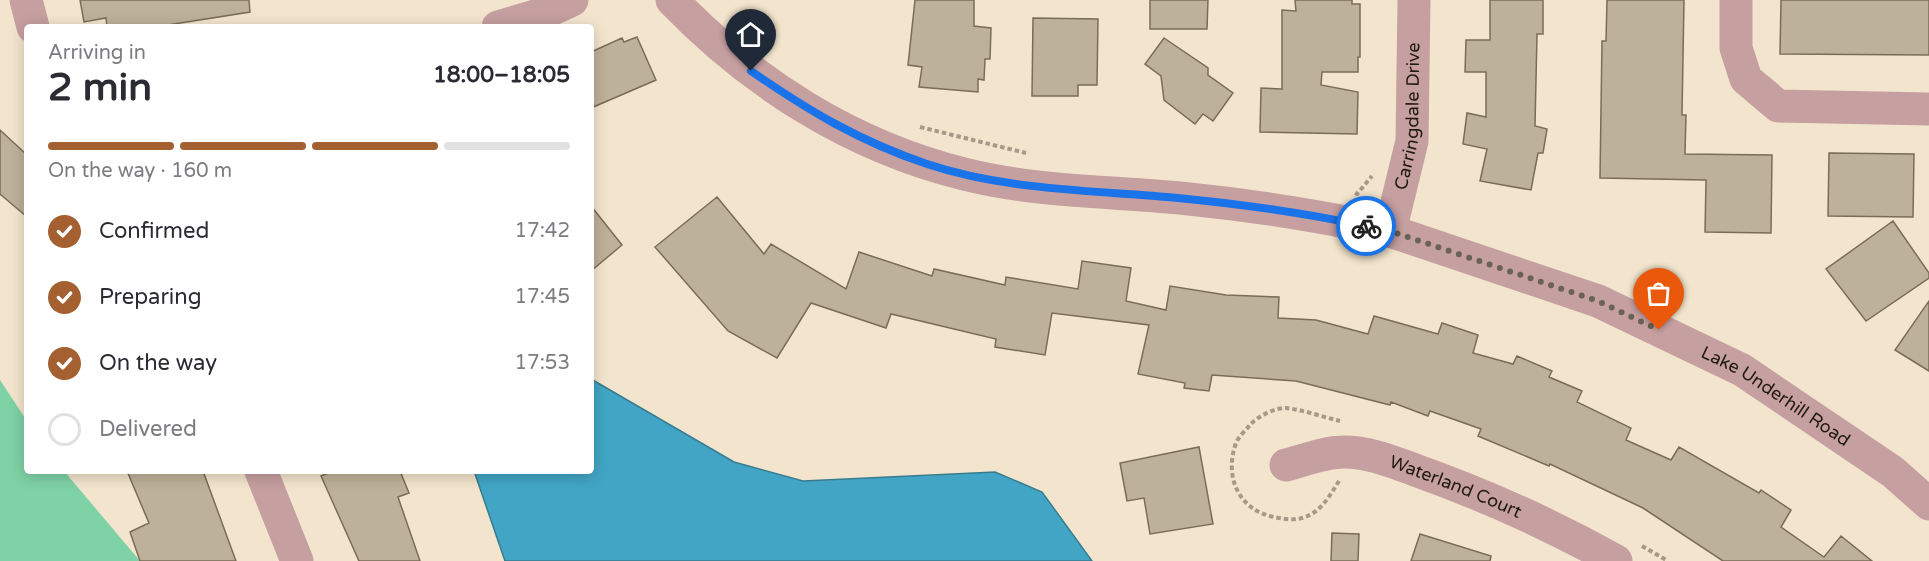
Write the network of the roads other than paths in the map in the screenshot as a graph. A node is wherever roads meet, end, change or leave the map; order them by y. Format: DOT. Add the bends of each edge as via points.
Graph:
graph roads {
  1 [pos="26,0"];
  2 [pos="572,0"];
  3 [pos="672,0"];
  4 [pos="1414,0"];
  5 [pos="1736,0"];
  6 [pos="32,24"];
  7 [pos="508,24"];
  8 [pos="1929,109"];
  9 [pos="1390,231"];
  10 [pos="1286,465"];
  11 [pos="262,474"];
  12 [pos="1929,504"];
  13 [pos="297,561"];
  14 [pos="1616,561"];
  1 -- 6 [label="street"];
  2 -- 7 [label="street"];
  3 -- 9 [label="street, Lake Underhill Road" via="721,46 785,95 853,134 928,164 1041,188 1210,202"];
  4 -- 9 [label="street, Carringdale Drive" via="1412,141"];
  5 -- 8 [label="street" via="1736,48 1746,79 1778,106"];
  9 -- 12 [label="street, Lake Underhill Road" via="1598,301 1742,370 1893,472"];
  10 -- 14 [label="street, Waterland Court" via="1345,452 1389,461 1511,508"];
  11 -- 13 [label="street"];
}
